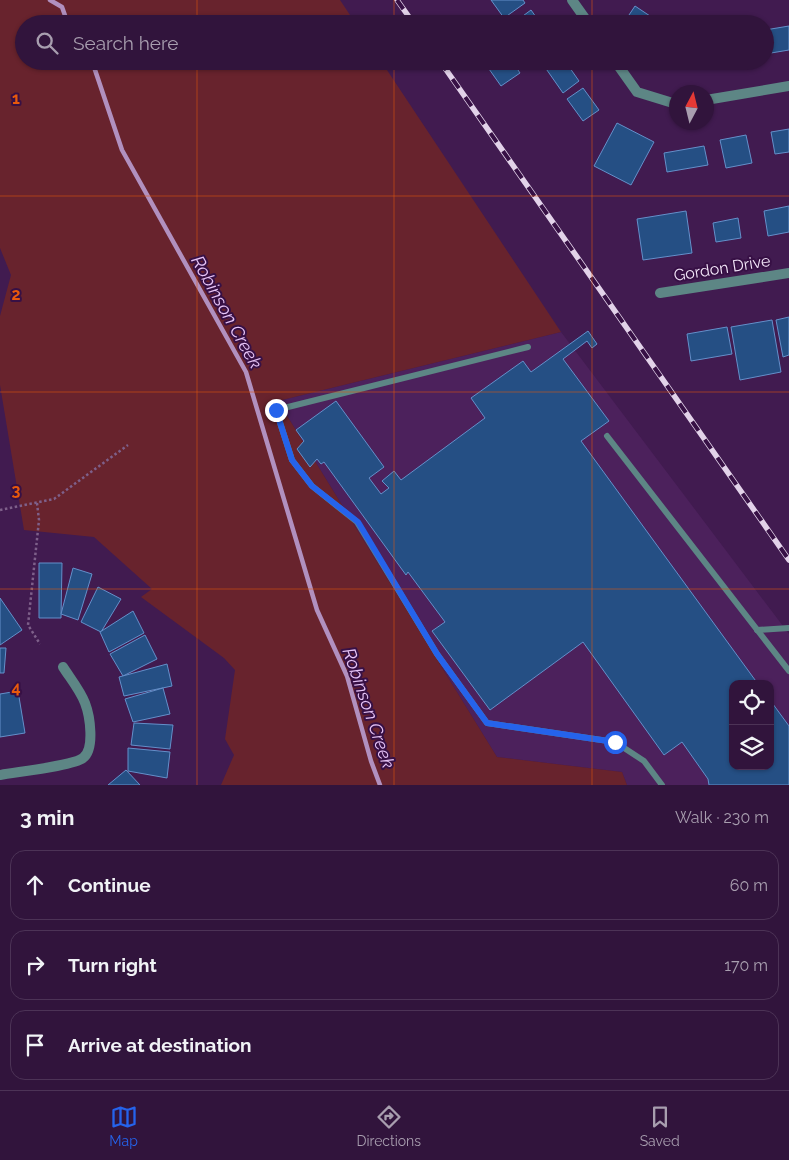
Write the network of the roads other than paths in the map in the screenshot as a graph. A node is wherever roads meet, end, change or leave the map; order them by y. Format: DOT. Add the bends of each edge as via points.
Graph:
graph roads {
  1 [pos="572,0"];
  2 [pos="583,15"];
  3 [pos="621,70"];
  4 [pos="789,86"];
  5 [pos="714,99"];
  6 [pos="669,102"];
  7 [pos="789,273"];
  8 [pos="660,293"];
  9 [pos="528,347"];
  10 [pos="608,436"];
  11 [pos="789,628"];
  12 [pos="756,630"];
  13 [pos="63,667"];
  14 [pos="789,671"];
  15 [pos="0,775"];
  16 [pos="662,785"];
  1 -- 2 [label="street"];
  3 -- 6 [label="street" via="637,92"];
  4 -- 5 [label="street"];
  7 -- 8 [label="street, Gordon Drive"];
  9 -- 16 [label="lane" via="276,410 292,460 312,486 358,522 437,654 487,723 615,742 644,761"];
  10 -- 12 [label="lane"];
  11 -- 12 [label="lane"];
  12 -- 14 [label="lane"];
  13 -- 15 [label="street" via="84,702 91,737 89,749 83,758 72,763"];
}
